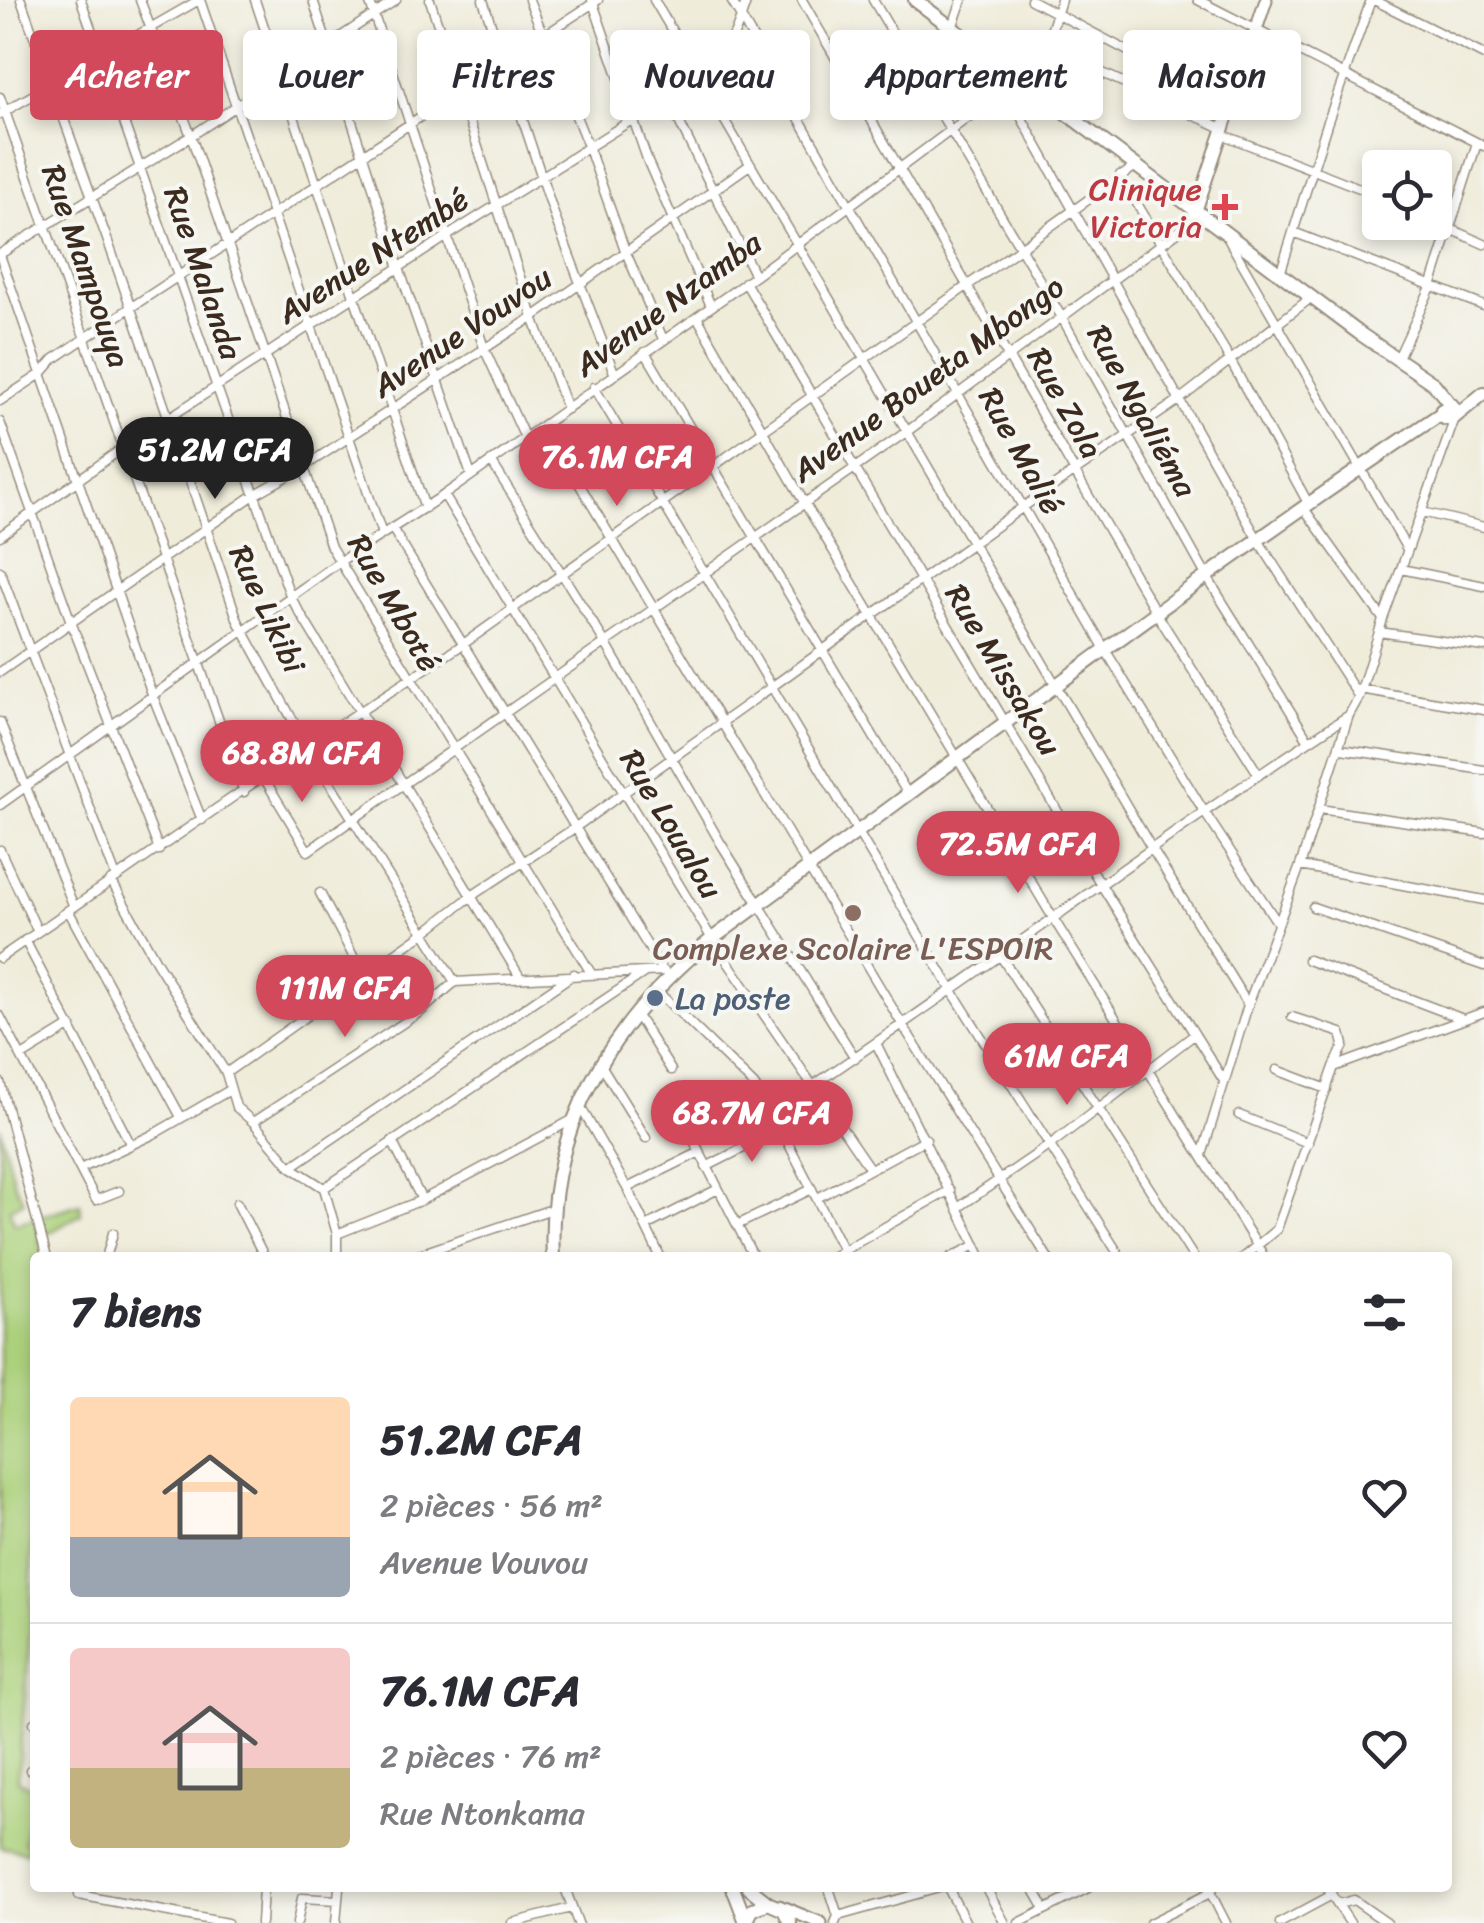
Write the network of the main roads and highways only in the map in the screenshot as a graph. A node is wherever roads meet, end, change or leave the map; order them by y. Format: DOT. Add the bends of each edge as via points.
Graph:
graph roads {
  1 [pos="915,0"];
  2 [pos="1484,393"];
  3 [pos="1450,415"];
  4 [pos="553,1252"];
  5 [pos="734,1892"];
  6 [pos="755,1892"];
  7 [pos="774,1904"];
  8 [pos="746,1923"];
  9 [pos="790,1923"];
  1 -- 3 [label="main road" via="1434,384"];
  2 -- 3 [label="main road"];
  3 -- 4 [label="main road" via="1306,505 668,972 600,1064 572,1120 552,1209"];
  5 -- 8 [label="main road"];
  6 -- 7 [label="main road"];
  7 -- 8 [label="main road" via="755,1907"];
  7 -- 9 [label="main road"];
}
